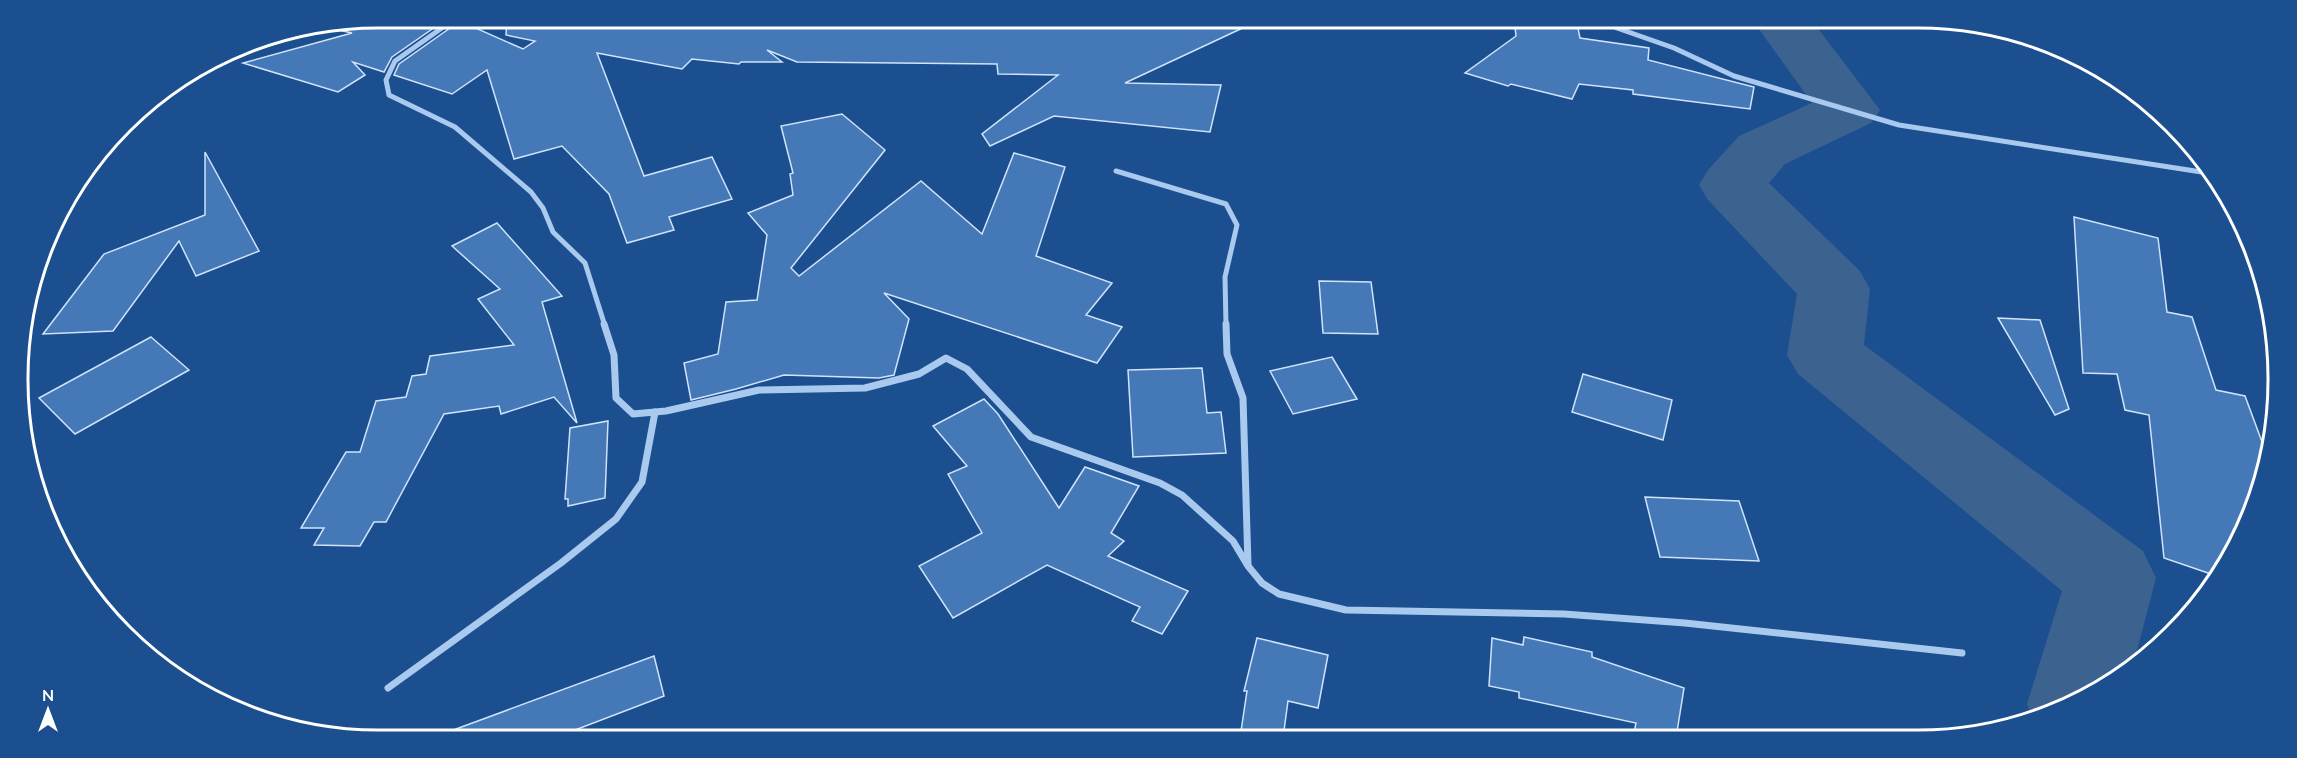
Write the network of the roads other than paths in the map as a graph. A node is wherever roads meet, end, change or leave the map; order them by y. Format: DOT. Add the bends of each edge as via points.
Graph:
graph roads {
  1 [pos="442,28"];
  2 [pos="1617,28"];
  3 [pos="1116,171"];
  4 [pos="2200,172"];
  5 [pos="655,412"];
  6 [pos="1248,566"];
  7 [pos="1962,652"];
  8 [pos="388,687"];
  1 -- 5 [label="street" via="395,61 386,80 389,94 455,127 531,192 553,232 585,262 614,355 616,398 633,414"];
  2 -- 4 [label="street" via="1674,48 1734,76 1899,125"];
  3 -- 6 [label="street" via="1226,204 1237,225 1225,277 1227,354 1243,398"];
  5 -- 6 [label="street" via="759,390 865,388 919,374 946,358 967,369 1031,437 1160,483 1182,495 1233,541"];
  5 -- 8 [label="street" via="642,482 616,519"];
  6 -- 7 [label="street" via="1262,583 1279,594 1346,610 1586,615"];
}
